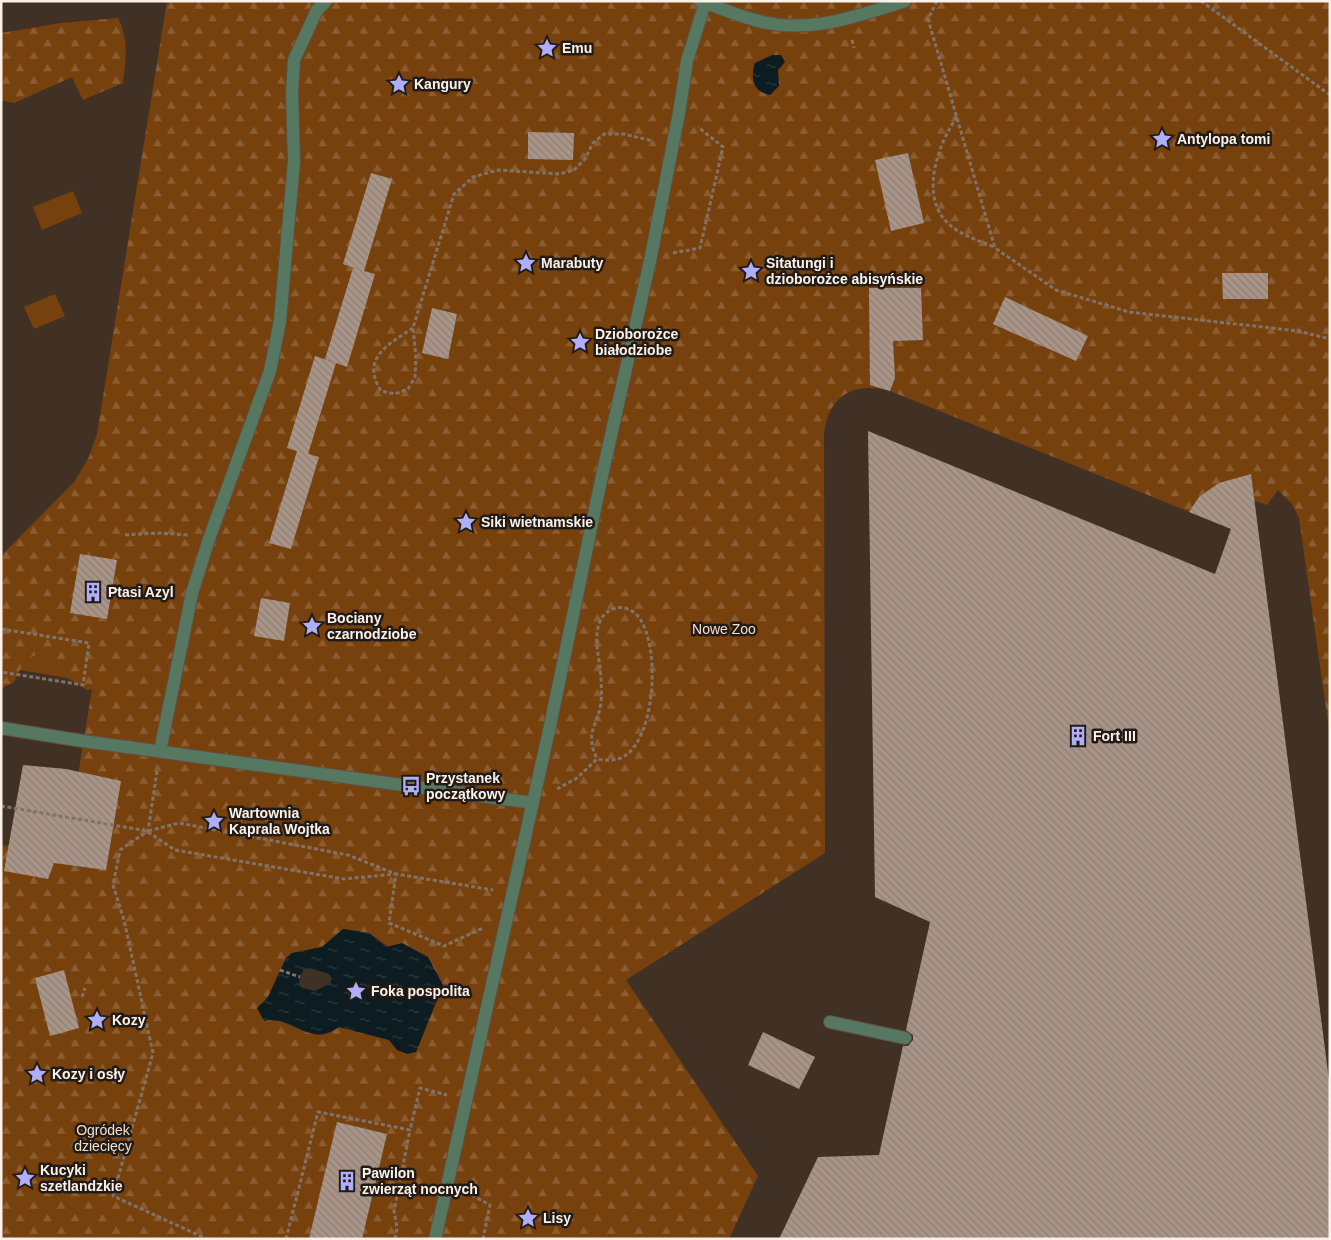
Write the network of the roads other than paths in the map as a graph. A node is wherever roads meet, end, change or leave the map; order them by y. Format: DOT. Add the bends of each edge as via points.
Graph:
graph roads {
  1 [pos="326,1"];
  2 [pos="905,1"];
  3 [pos="703,2"];
  4 [pos="1,728"];
  5 [pos="160,751"];
  6 [pos="533,803"];
  7 [pos="830,1022"];
  8 [pos="904,1038"];
  9 [pos="435,1239"];
  1 -- 5 [label="street" via="317,10 294,60 294,161 280,321 270,371 208,539 192,593"];
  2 -- 3 [label="street" via="846,20 796,26 756,21"];
  3 -- 6 [label="street" via="687,61 651,256"];
  4 -- 5 [label="street"];
  5 -- 6 [label="street"];
  6 -- 9 [label="street"];
  7 -- 8 [label="street"];
}
